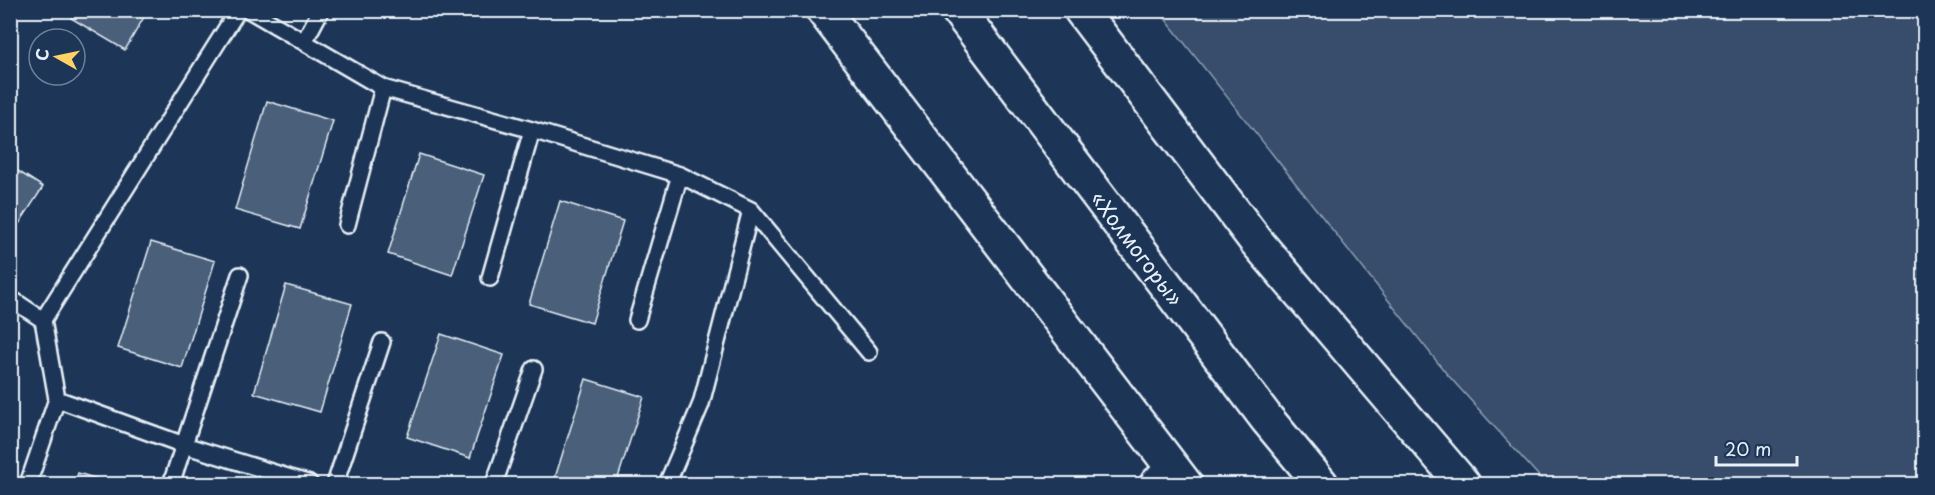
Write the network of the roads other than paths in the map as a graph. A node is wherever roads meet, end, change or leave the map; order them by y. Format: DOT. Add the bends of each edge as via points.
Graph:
graph roads {
  1 [pos="238,10"];
  2 [pos="249,10"];
  3 [pos="321,10"];
  4 [pos="823,10"];
  5 [pos="958,10"];
  6 [pos="1081,10"];
  7 [pos="304,42"];
  8 [pos="383,88"];
  9 [pos="532,129"];
  10 [pos="681,176"];
  11 [pos="751,210"];
  12 [pos="347,225"];
  13 [pos="240,275"];
  14 [pos="490,278"];
  15 [pos="10,298"];
  16 [pos="43,320"];
  17 [pos="637,320"];
  18 [pos="382,342"];
  19 [pos="868,352"];
  20 [pos="534,369"];
  21 [pos="57,399"];
  22 [pos="184,445"];
  23 [pos="1172,480"];
  24 [pos="28,484"];
  25 [pos="171,484"];
  26 [pos="310,484"];
  27 [pos="335,484"];
  28 [pos="494,484"];
  29 [pos="667,484"];
  30 [pos="1321,484"];
  31 [pos="1463,484"];
  1 -- 16 [label="lane"];
  2 -- 7 [label="lane"];
  3 -- 7 [label="lane"];
  4 -- 23 [label="main road"];
  5 -- 30 [label="main road, «Холмогоры»" via="1267,419"];
  6 -- 31 [label="main road" via="1256,241"];
  7 -- 8 [label="lane"];
  8 -- 9 [label="lane"];
  8 -- 12 [label="lane"];
  9 -- 10 [label="lane"];
  9 -- 14 [label="lane"];
  10 -- 11 [label="lane"];
  10 -- 17 [label="lane"];
  11 -- 19 [label="lane"];
  11 -- 29 [label="lane" via="701,404"];
  13 -- 22 [label="lane"];
  15 -- 16 [label="lane"];
  16 -- 21 [label="lane"];
  18 -- 27 [label="lane"];
  20 -- 28 [label="lane"];
  21 -- 22 [label="lane"];
  21 -- 24 [label="lane"];
  22 -- 25 [label="lane"];
  22 -- 26 [label="lane"];
}
